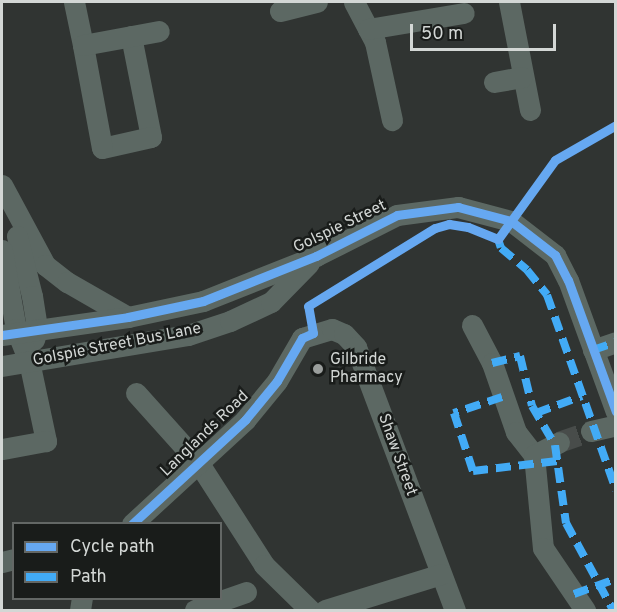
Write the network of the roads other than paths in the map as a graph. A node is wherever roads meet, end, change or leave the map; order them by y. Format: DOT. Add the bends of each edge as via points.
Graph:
graph roads {
  1 [pos="74,2"];
  2 [pos="317,2"];
  3 [pos="354,2"];
  4 [pos="509,2"];
  5 [pos="280,11"];
  6 [pos="464,13"];
  7 [pos="368,29"];
  8 [pos="159,31"];
  9 [pos="131,36"];
  10 [pos="83,45"];
  11 [pos="522,77"];
  12 [pos="494,82"];
  13 [pos="530,110"];
  14 [pos="392,120"];
  15 [pos="2,185"];
  16 [pos="2,190"];
  17 [pos="2,250"];
  18 [pos="316,256"];
  19 [pos="128,316"];
  20 [pos="472,325"];
  21 [pos="18,331"];
  22 [pos="314,333"];
  23 [pos="615,342"];
  24 [pos="594,350"];
  25 [pos="29,361"];
  26 [pos="2,366"];
  27 [pos="136,393"];
  28 [pos="615,412"];
  29 [pos="615,425"];
  30 [pos="591,431"];
  31 [pos="559,442"];
  32 [pos="2,449"];
  33 [pos="534,455"];
  34 [pos="198,462"];
  35 [pos="134,522"];
  36 [pos="441,574"];
  37 [pos="246,592"];
  38 [pos="220,606"];
  39 [pos="195,610"];
  40 [pos="310,610"];
  41 [pos="325,610"];
  42 [pos="455,610"];
  43 [pos="585,610"];
  1 -- 10 [label="street"];
  2 -- 5 [label="street"];
  3 -- 7 [label="street"];
  4 -- 11 [label="street"];
  6 -- 7 [label="street"];
  7 -- 14 [label="street" via="375,42"];
  8 -- 9 [label="street"];
  9 -- 10 [label="street"];
  9 -- 10 [label="street" via="150,136 102,148"];
  11 -- 12 [label="street"];
  11 -- 13 [label="street"];
  15 -- 19 [label="street" via="45,265"];
  16 -- 21 [label="street" via="22,251"];
  17 -- 21 [label="street"];
  18 -- 19 [label="street, Golspie Street" via="223,294"];
  18 -- 24 [label="street, Golspie Street" via="397,214 458,207 511,221 555,255"];
  18 -- 25 [label="street, Golspie Street Bus Lane" via="271,302 230,321 188,335"];
  19 -- 21 [label="street, Golspie Street"];
  20 -- 33 [label="street" via="492,363 516,432"];
  21 -- 25 [label="street"];
  22 -- 34 [label="street, Langlands Road" via="302,338 277,381 245,420"];
  22 -- 36 [label="street, Shaw Street" via="332,329 344,334 356,347"];
  23 -- 24 [label="street"];
  24 -- 28 [label="street, Golspie Street"];
  25 -- 26 [label="street, Golspie Street Bus Lane"];
  25 -- 32 [label="street" via="46,441"];
  27 -- 34 [label="street"];
  29 -- 30 [label="street"];
  31 -- 33 [label="street"];
  33 -- 43 [label="street" via="543,548"];
  34 -- 35 [label="street, Langlands Road"];
  34 -- 40 [label="street" via="264,565"];
  36 -- 41 [label="street"];
  36 -- 42 [label="street, Shaw Street"];
  37 -- 38 [label="street"];
  38 -- 39 [label="street"];
}
